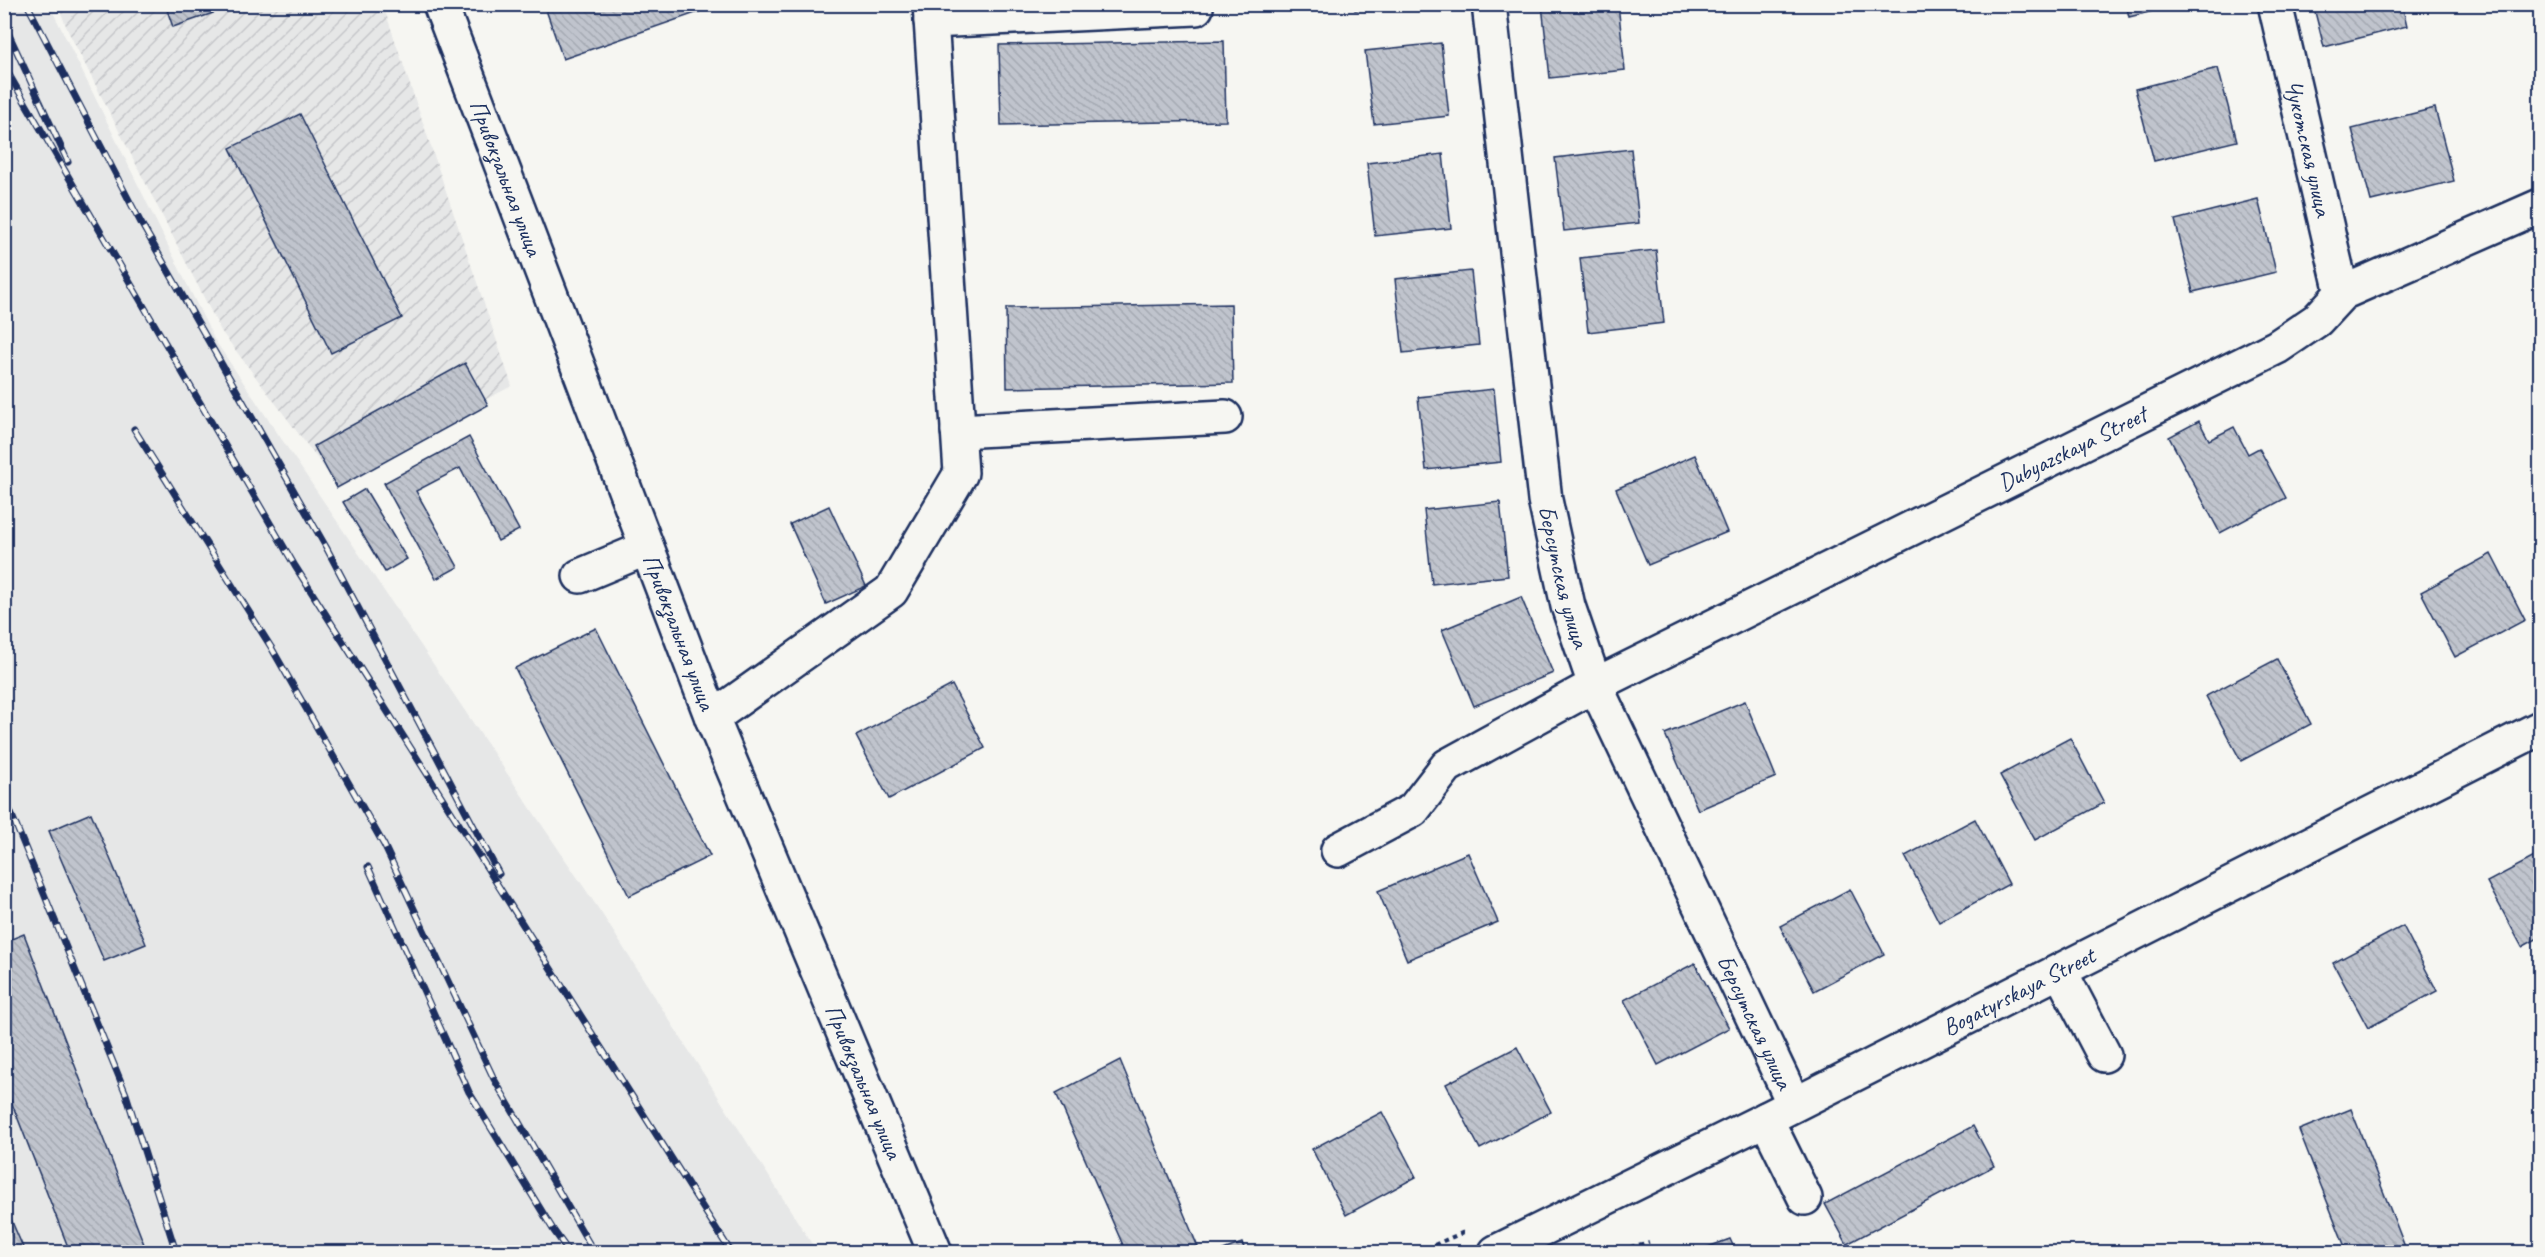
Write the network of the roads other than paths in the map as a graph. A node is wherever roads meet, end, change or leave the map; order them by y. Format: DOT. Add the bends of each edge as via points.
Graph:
graph roads {
  1 [pos="440,4"];
  2 [pos="1489,4"];
  3 [pos="2276,4"];
  4 [pos="1196,8"];
  5 [pos="930,13"];
  6 [pos="2541,206"];
  7 [pos="2342,293"];
  8 [pos="1225,417"];
  9 [pos="958,430"];
  10 [pos="647,548"];
  11 [pos="580,576"];
  12 [pos="1595,685"];
  13 [pos="712,718"];
  14 [pos="2541,728"];
  15 [pos="1338,850"];
  16 [pos="2060,971"];
  17 [pos="2104,1055"];
  18 [pos="1780,1112"];
  19 [pos="1805,1198"];
  20 [pos="935,1252"];
  21 [pos="1496,1252"];
  1 -- 10 [label="street, Привокзальная улица"];
  2 -- 12 [label="street, Берсутская улица" via="1545,500 1568,606"];
  3 -- 7 [label="street, Чукотская улица"];
  4 -- 5 [label="street"];
  5 -- 9 [label="street"];
  6 -- 7 [label="street, Dubyazskaya Street"];
  7 -- 12 [label="street, Dubyazskaya Street" via="2317,320 2277,347"];
  8 -- 9 [label="street"];
  9 -- 13 [label="street" via="961,473 891,591"];
  10 -- 11 [label="street"];
  10 -- 13 [label="street, Привокзальная улица"];
  12 -- 15 [label="street, Dubyazskaya Street" via="1447,766 1413,810"];
  12 -- 18 [label="street, Берсутская улица"];
  13 -- 20 [label="street, Привокзальная улица"];
  14 -- 16 [label="street, Bogatyrskaya Street"];
  16 -- 17 [label="street"];
  16 -- 18 [label="street, Bogatyrskaya Street"];
  18 -- 19 [label="street, Берсутская улица"];
  18 -- 21 [label="street, Bogatyrskaya Street"];
}
